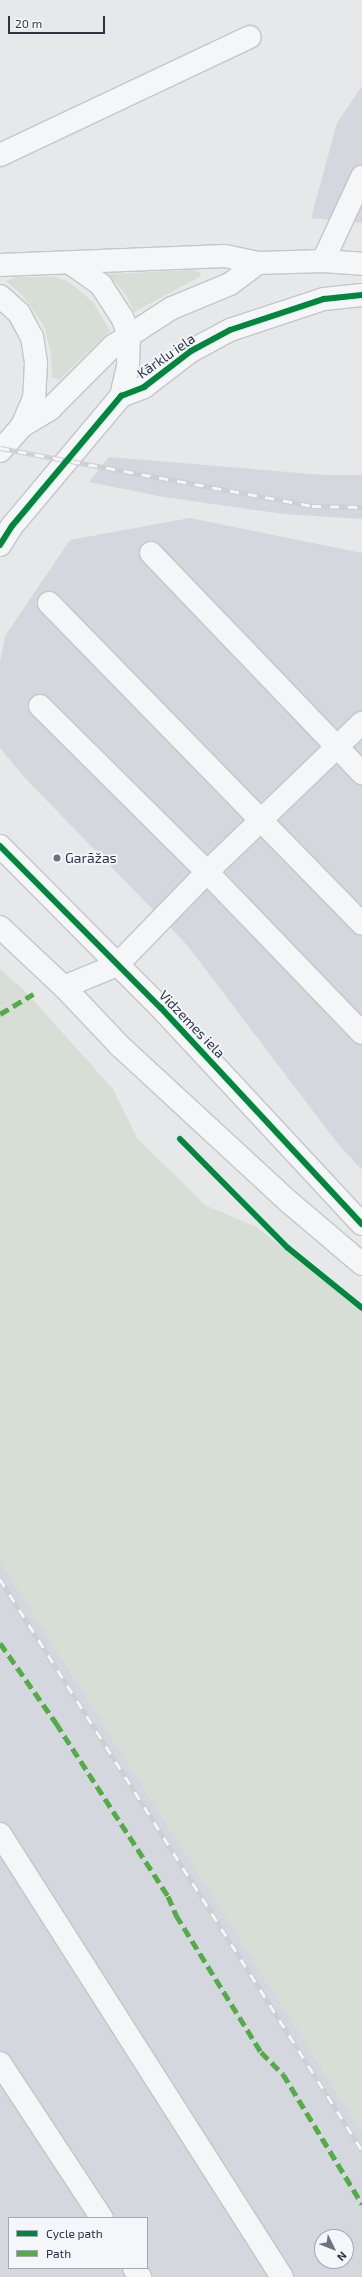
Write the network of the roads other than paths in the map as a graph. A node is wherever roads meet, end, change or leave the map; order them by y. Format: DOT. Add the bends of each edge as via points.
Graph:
graph roads {
  1 [pos="250,37"];
  2 [pos="0,155"];
  3 [pos="362,177"];
  4 [pos="323,261"];
  5 [pos="70,263"];
  6 [pos="258,263"];
  7 [pos="362,264"];
  8 [pos="0,265"];
  9 [pos="362,295"];
  10 [pos="0,296"];
  11 [pos="129,335"];
  12 [pos="121,396"];
  13 [pos="22,426"];
  14 [pos="0,451"];
  15 [pos="0,545"];
  16 [pos="151,553"];
  17 [pos="49,603"];
  18 [pos="40,706"];
  19 [pos="362,723"];
  20 [pos="336,748"];
  21 [pos="362,773"];
  22 [pos="260,820"];
  23 [pos="0,846"];
  24 [pos="207,872"];
  25 [pos="362,924"];
  26 [pos="0,927"];
  27 [pos="117,965"];
  28 [pos="64,987"];
  29 [pos="362,1033"];
  30 [pos="362,1224"];
  31 [pos="362,1264"];
  32 [pos="0,1834"];
  33 [pos="0,2063"];
  34 [pos="101,2217"];
  35 [pos="282,2277"];
  1 -- 2 [label="street"];
  3 -- 4 [label="street"];
  4 -- 6 [label="street"];
  4 -- 7 [label="street"];
  5 -- 6 [label="street" via="225,256"];
  5 -- 8 [label="street"];
  5 -- 11 [label="street, Kārklu iela" via="101,285 122,317"];
  6 -- 11 [label="street" via="230,284 172,308"];
  9 -- 12 [label="street, Kārklu iela" via="324,299 230,330 191,351 144,387"];
  10 -- 13 [label="street" via="19,313 32,337 36,363 34,398"];
  11 -- 12 [label="street, Kārklu iela" via="128,366"];
  11 -- 13 [label="street" via="113,346 50,409"];
  12 -- 15 [label="street, Kārklu iela" via="26,509"];
  13 -- 14 [label="street"];
  16 -- 20 [label="street"];
  17 -- 22 [label="street"];
  18 -- 24 [label="street"];
  19 -- 20 [label="street"];
  20 -- 21 [label="street"];
  20 -- 22 [label="street"];
  22 -- 24 [label="street"];
  22 -- 25 [label="street"];
  23 -- 27 [label="street, Vidzemes iela"];
  24 -- 27 [label="street"];
  24 -- 29 [label="street"];
  26 -- 28 [label="street"];
  27 -- 28 [label="street"];
  27 -- 30 [label="street, Vidzemes iela" via="166,1013"];
  28 -- 31 [label="street" via="127,1052 289,1202"];
  32 -- 35 [label="street"];
  33 -- 34 [label="street"];
}
